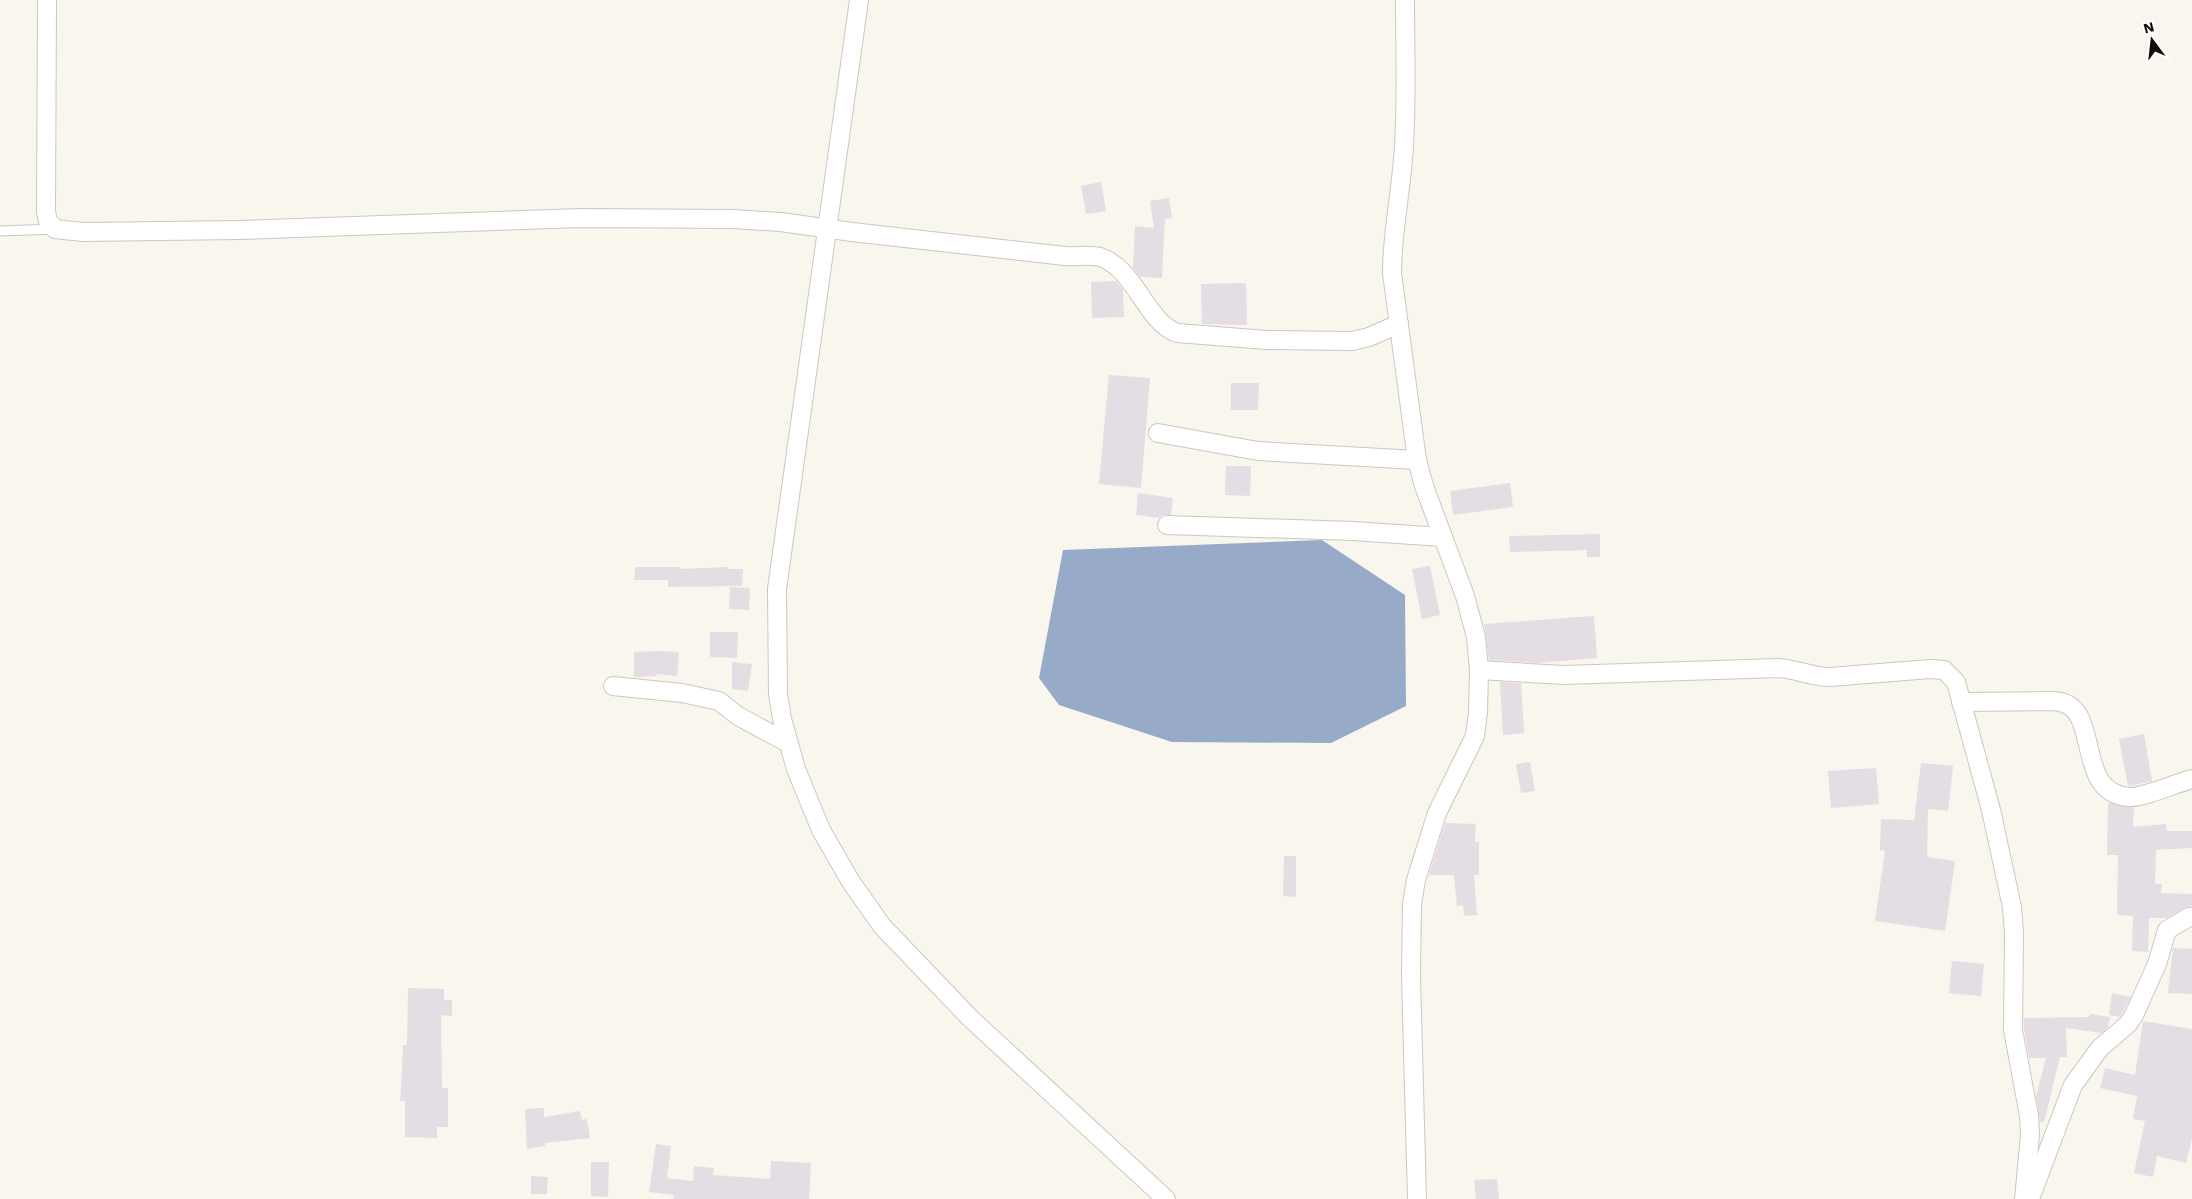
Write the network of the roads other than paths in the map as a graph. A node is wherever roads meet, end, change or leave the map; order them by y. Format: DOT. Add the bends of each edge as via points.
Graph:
graph roads {
  1 [pos="47,0"];
  2 [pos="859,0"];
  3 [pos="1405,0"];
  4 [pos="55,229"];
  5 [pos="0,230"];
  6 [pos="839,230"];
  7 [pos="1399,324"];
  8 [pos="1158,433"];
  9 [pos="1417,460"];
  10 [pos="1167,525"];
  11 [pos="1443,538"];
  12 [pos="1479,670"];
  13 [pos="613,686"];
  14 [pos="1961,702"];
  15 [pos="788,743"];
  16 [pos="2192,779"];
  17 [pos="2192,917"];
  18 [pos="1166,1199"];
  19 [pos="1417,1199"];
  20 [pos="2024,1199"];
  21 [pos="2030,1199"];
  1 -- 4 [label="street" via="46,212"];
  2 -- 6 [label="street"];
  3 -- 7 [label="street" via="1404,143 1392,248"];
  4 -- 5 [label="lane"];
  4 -- 6 [label="street" via="83,232 239,230 581,218 733,219"];
  6 -- 7 [label="street" via="1065,256 1100,257 1117,268 1135,287 1162,324 1177,333 1267,340 1352,340"];
  6 -- 15 [label="street" via="777,589 778,694"];
  7 -- 9 [label="street"];
  8 -- 9 [label="street" via="1258,451"];
  9 -- 11 [label="street"];
  10 -- 11 [label="street" via="1353,531"];
  11 -- 12 [label="street" via="1476,637"];
  12 -- 14 [label="street" via="1564,675 1794,668 1815,677 1830,677 1930,669 1944,670 1956,682"];
  12 -- 19 [label="street" via="1475,736 1437,812 1412,904"];
  13 -- 15 [label="street" via="712,699"];
  14 -- 16 [label="street" via="2053,701 2068,704 2079,715 2097,777 2111,794 2131,797"];
  14 -- 20 [label="street" via="1991,810 2012,907 2013,1030 2030,1135"];
  15 -- 18 [label="street" via="806,798 821,830 851,882 882,926 970,1018"];
  17 -- 21 [label="street" via="2167,930 2157,964 2134,1015 2100,1048 2073,1085"];
}
